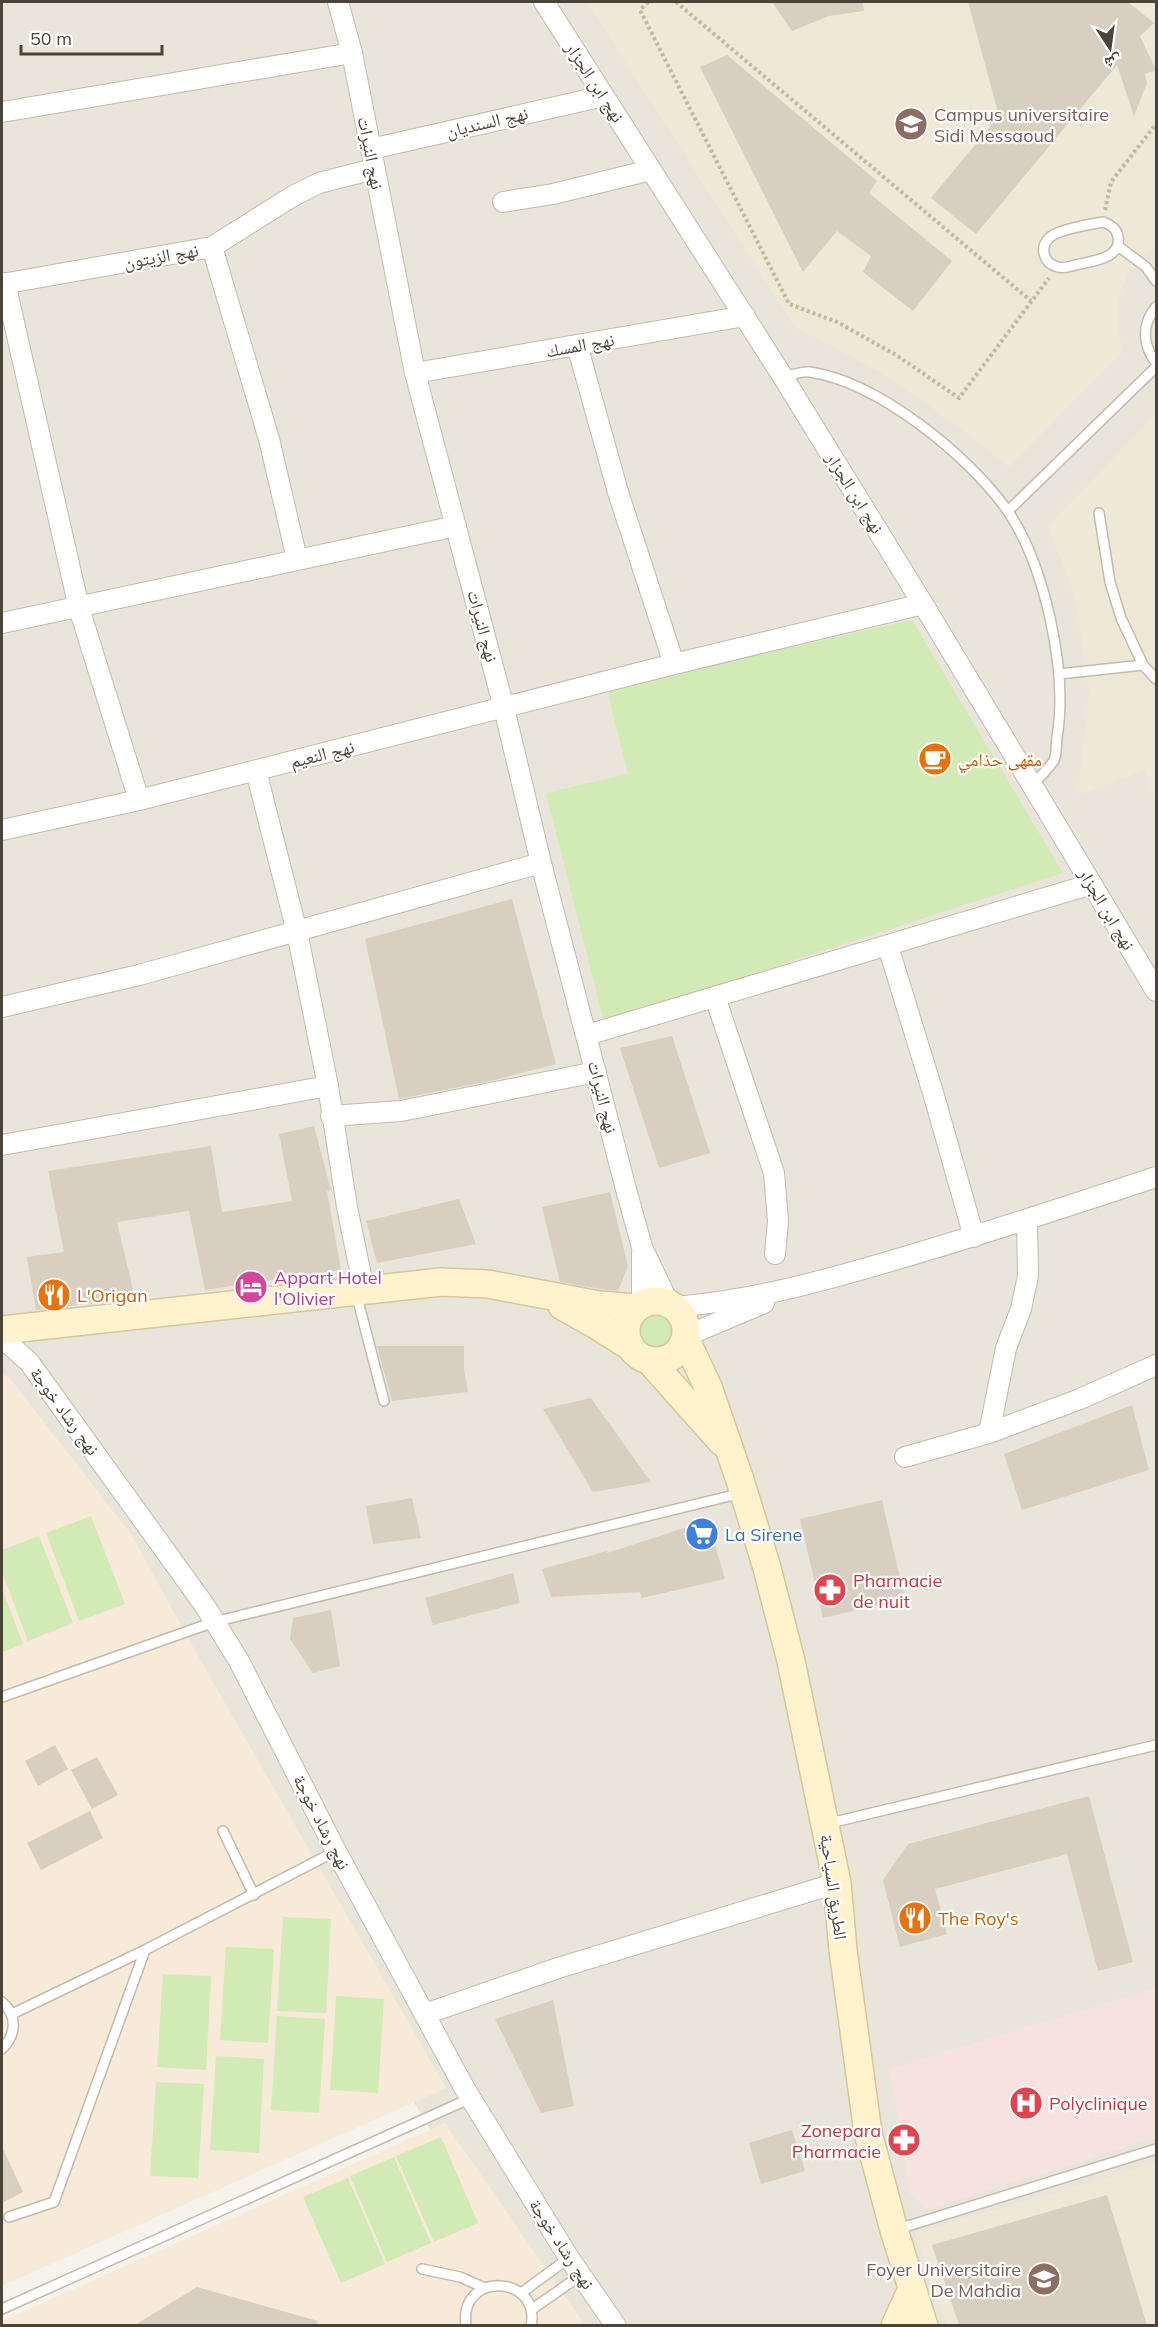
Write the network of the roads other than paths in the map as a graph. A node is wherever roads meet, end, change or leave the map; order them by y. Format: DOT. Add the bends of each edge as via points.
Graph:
graph roads {
  1 [pos="338,2"];
  2 [pos="544,2"];
  3 [pos="352,53"];
  4 [pos="604,96"];
  5 [pos="2,112"];
  6 [pos="370,149"];
  7 [pos="374,169"];
  8 [pos="651,170"];
  9 [pos="503,202"];
  10 [pos="1118,246"];
  11 [pos="212,247"];
  12 [pos="1156,281"];
  13 [pos="3,283"];
  14 [pos="1156,307"];
  15 [pos="745,316"];
  16 [pos="577,345"];
  17 [pos="1156,365"];
  18 [pos="415,373"];
  19 [pos="783,377"];
  20 [pos="1008,511"];
  21 [pos="1099,513"];
  22 [pos="456,526"];
  23 [pos="297,559"];
  24 [pos="923,604"];
  25 [pos="79,608"];
  26 [pos="2,622"];
  27 [pos="674,664"];
  28 [pos="1143,665"];
  29 [pos="1059,674"];
  30 [pos="1156,679"];
  31 [pos="504,708"];
  32 [pos="256,771"];
  33 [pos="1033,784"];
  34 [pos="139,800"];
  35 [pos="2,830"];
  36 [pos="541,863"];
  37 [pos="1092,884"];
  38 [pos="297,932"];
  39 [pos="888,946"];
  40 [pos="1156,990"];
  41 [pos="716,997"];
  42 [pos="2,1007"];
  43 [pos="587,1035"];
  44 [pos="596,1072"];
  45 [pos="328,1086"];
  46 [pos="331,1116"];
  47 [pos="2,1145"];
  48 [pos="1156,1177"];
  49 [pos="1027,1220"];
  50 [pos="974,1237"];
  51 [pos="642,1247"];
  52 [pos="775,1254"];
  53 [pos="797,1288"];
  54 [pos="360,1291"];
  55 [pos="542,1296"];
  56 [pos="672,1305"];
  57 [pos="640,1306"];
  58 [pos="2,1330"];
  59 [pos="686,1337"];
  60 [pos="2,1338"];
  61 [pos="640,1354"];
  62 [pos="1156,1365"];
  63 [pos="384,1401"];
  64 [pos="989,1433"];
  65 [pos="730,1451"];
  66 [pos="905,1457"];
  67 [pos="744,1493"];
  68 [pos="214,1622"];
  69 [pos="2,1697"];
  70 [pos="1156,1745"];
  71 [pos="825,1824"];
  72 [pos="224,1831"];
  73 [pos="336,1851"];
  74 [pos="837,1883"];
  75 [pos="254,1895"];
  76 [pos="145,1950"];
  77 [pos="2,2002"];
  78 [pos="12,2014"];
  79 [pos="425,2014"];
  80 [pos="2,2049"];
  81 [pos="471,2098"];
  82 [pos="1156,2149"];
  83 [pos="9,2217"];
  84 [pos="894,2230"];
  85 [pos="569,2258"];
  86 [pos="422,2269"];
  87 [pos="581,2274"];
  88 [pos="484,2288"];
  89 [pos="912,2289"];
  90 [pos="520,2293"];
  91 [pos="2,2309"];
  92 [pos="531,2310"];
  93 [pos="466,2325"];
  94 [pos="531,2325"];
  95 [pos="616,2325"];
  96 [pos="895,2325"];
  97 [pos="924,2325"];
  1 -- 3 [label="street, نهج النيرات"];
  2 -- 4 [label="street, نهج ابن الجزار"];
  3 -- 5 [label="street"];
  3 -- 6 [label="street, نهج النيرات"];
  4 -- 6 [label="street, نهج السنديان"];
  4 -- 8 [label="street, نهج ابن الجزار"];
  6 -- 7 [label="street, نهج النيرات"];
  7 -- 11 [label="street, نهج الزيتون" via="319,183"];
  7 -- 18 [label="street, نهج النيرات"];
  8 -- 9 [label="street" via="564,192"];
  8 -- 15 [label="street, نهج ابن الجزار"];
  10 -- 10 [label="lane" via="1116,230 1102,222 1048,239 1044,255 1050,264 1065,267 1106,257"];
  10 -- 12 [label="lane" via="1146,267"];
  11 -- 13 [label="street, نهج الزيتون"];
  11 -- 23 [label="street" via="268,439"];
  13 -- 25 [label="street"];
  14 -- 17 [label="lane" via="1145,326 1145,341"];
  15 -- 16 [label="street, نهج المسك"];
  15 -- 19 [label="street, نهج ابن الجزار"];
  16 -- 18 [label="street, نهج المسك"];
  16 -- 27 [label="street" via="618,492"];
  17 -- 20 [label="lane"];
  18 -- 22 [label="street, نهج النيرات"];
  19 -- 20 [label="lane" via="807,371 852,383 923,426 980,478"];
  19 -- 24 [label="street, نهج ابن الجزار"];
  20 -- 29 [label="lane" via="1031,556 1048,610"];
  21 -- 28 [label="lane" via="1110,582 1121,618"];
  22 -- 23 [label="street"];
  22 -- 31 [label="street, نهج النيرات"];
  23 -- 25 [label="street"];
  24 -- 27 [label="street, نهج النعيم"];
  24 -- 33 [label="street, نهج ابن الجزار"];
  25 -- 26 [label="street"];
  25 -- 34 [label="street"];
  27 -- 31 [label="street, نهج النعيم"];
  28 -- 29 [label="lane"];
  28 -- 30 [label="lane"];
  29 -- 33 [label="lane" via="1059,726 1054,760"];
  31 -- 32 [label="street, نهج النعيم"];
  31 -- 36 [label="street, نهج النيرات"];
  32 -- 34 [label="street, نهج النعيم"];
  32 -- 38 [label="street"];
  33 -- 37 [label="street, نهج ابن الجزار"];
  34 -- 35 [label="street, نهج النعيم"];
  36 -- 38 [label="street"];
  36 -- 43 [label="street, نهج النيرات"];
  37 -- 39 [label="street"];
  37 -- 40 [label="street, نهج ابن الجزار"];
  38 -- 42 [label="street"];
  38 -- 45 [label="street"];
  39 -- 41 [label="street"];
  39 -- 50 [label="street"];
  41 -- 43 [label="street"];
  41 -- 52 [label="street" via="774,1173 778,1221"];
  43 -- 44 [label="street, نهج النيرات"];
  44 -- 46 [label="street" via="401,1111"];
  44 -- 51 [label="street, نهج النيرات"];
  45 -- 46 [label="street"];
  45 -- 47 [label="street"];
  46 -- 54 [label="street"];
  48 -- 49 [label="street"];
  49 -- 50 [label="street"];
  49 -- 64 [label="street" via="1028,1276 1021,1309 1005,1348"];
  50 -- 53 [label="street"];
  51 -- 56 [label="street"];
  51 -- 57 [label="street"];
  53 -- 56 [label="street" via="722,1303"];
  53 -- 59 [label="street"];
  54 -- 55 [label="main road" via="441,1282 488,1284"];
  54 -- 58 [label="main road"];
  54 -- 63 [label="lane"];
  55 -- 57 [label="main road" via="599,1305"];
  55 -- 61 [label="main road, الطريق السياحية"];
  56 -- 57 [label="main road" via="655,1301"];
  56 -- 59 [label="main road" via="684,1320"];
  57 -- 61 [label="main road" via="626,1330"];
  59 -- 61 [label="main road" via="672,1357 664,1360"];
  59 -- 65 [label="main road, الطريق السياحية"];
  60 -- 68 [label="street, نهج رشاد خوجة" via="29,1362"];
  61 -- 65 [label="main road, الطريق السياحية"];
  62 -- 64 [label="street"];
  64 -- 66 [label="street"];
  65 -- 67 [label="main road, الطريق السياحية"];
  67 -- 68 [label="lane"];
  67 -- 71 [label="main road, الطريق السياحية" via="791,1661"];
  68 -- 69 [label="lane"];
  68 -- 73 [label="street, نهج رشاد خوجة" via="239,1660"];
  70 -- 71 [label="lane"];
  71 -- 74 [label="main road, الطريق السياحية"];
  72 -- 75 [label="lane"];
  73 -- 75 [label="lane"];
  73 -- 79 [label="street, نهج رشاد خوجة"];
  74 -- 79 [label="street" via="568,1965"];
  74 -- 84 [label="main road, الطريق السياحية" via="868,2133"];
  75 -- 76 [label="lane"];
  76 -- 78 [label="lane"];
  76 -- 83 [label="lane" via="54,2202"];
  77 -- 78 [label="lane"];
  78 -- 80 [label="lane" via="13,2034"];
  79 -- 81 [label="street, نهج رشاد خوجة"];
  81 -- 85 [label="street, نهج رشاد خوجة"];
  81 -- 91 [label="lane"];
  82 -- 84 [label="lane"];
  84 -- 89 [label="main road, الطريق السياحية"];
  85 -- 87 [label="street, نهج رشاد خوجة"];
  85 -- 90 [label="lane"];
  86 -- 88 [label="lane" via="460,2277"];
  87 -- 92 [label="lane"];
  87 -- 95 [label="street, نهج رشاد خوجة"];
  88 -- 90 [label="lane" via="503,2285"];
  88 -- 93 [label="lane" via="469,2302"];
  89 -- 96 [label="main road"];
  89 -- 97 [label="main road, الطريق السياحية"];
  90 -- 92 [label="lane"];
  92 -- 94 [label="lane"];
}
